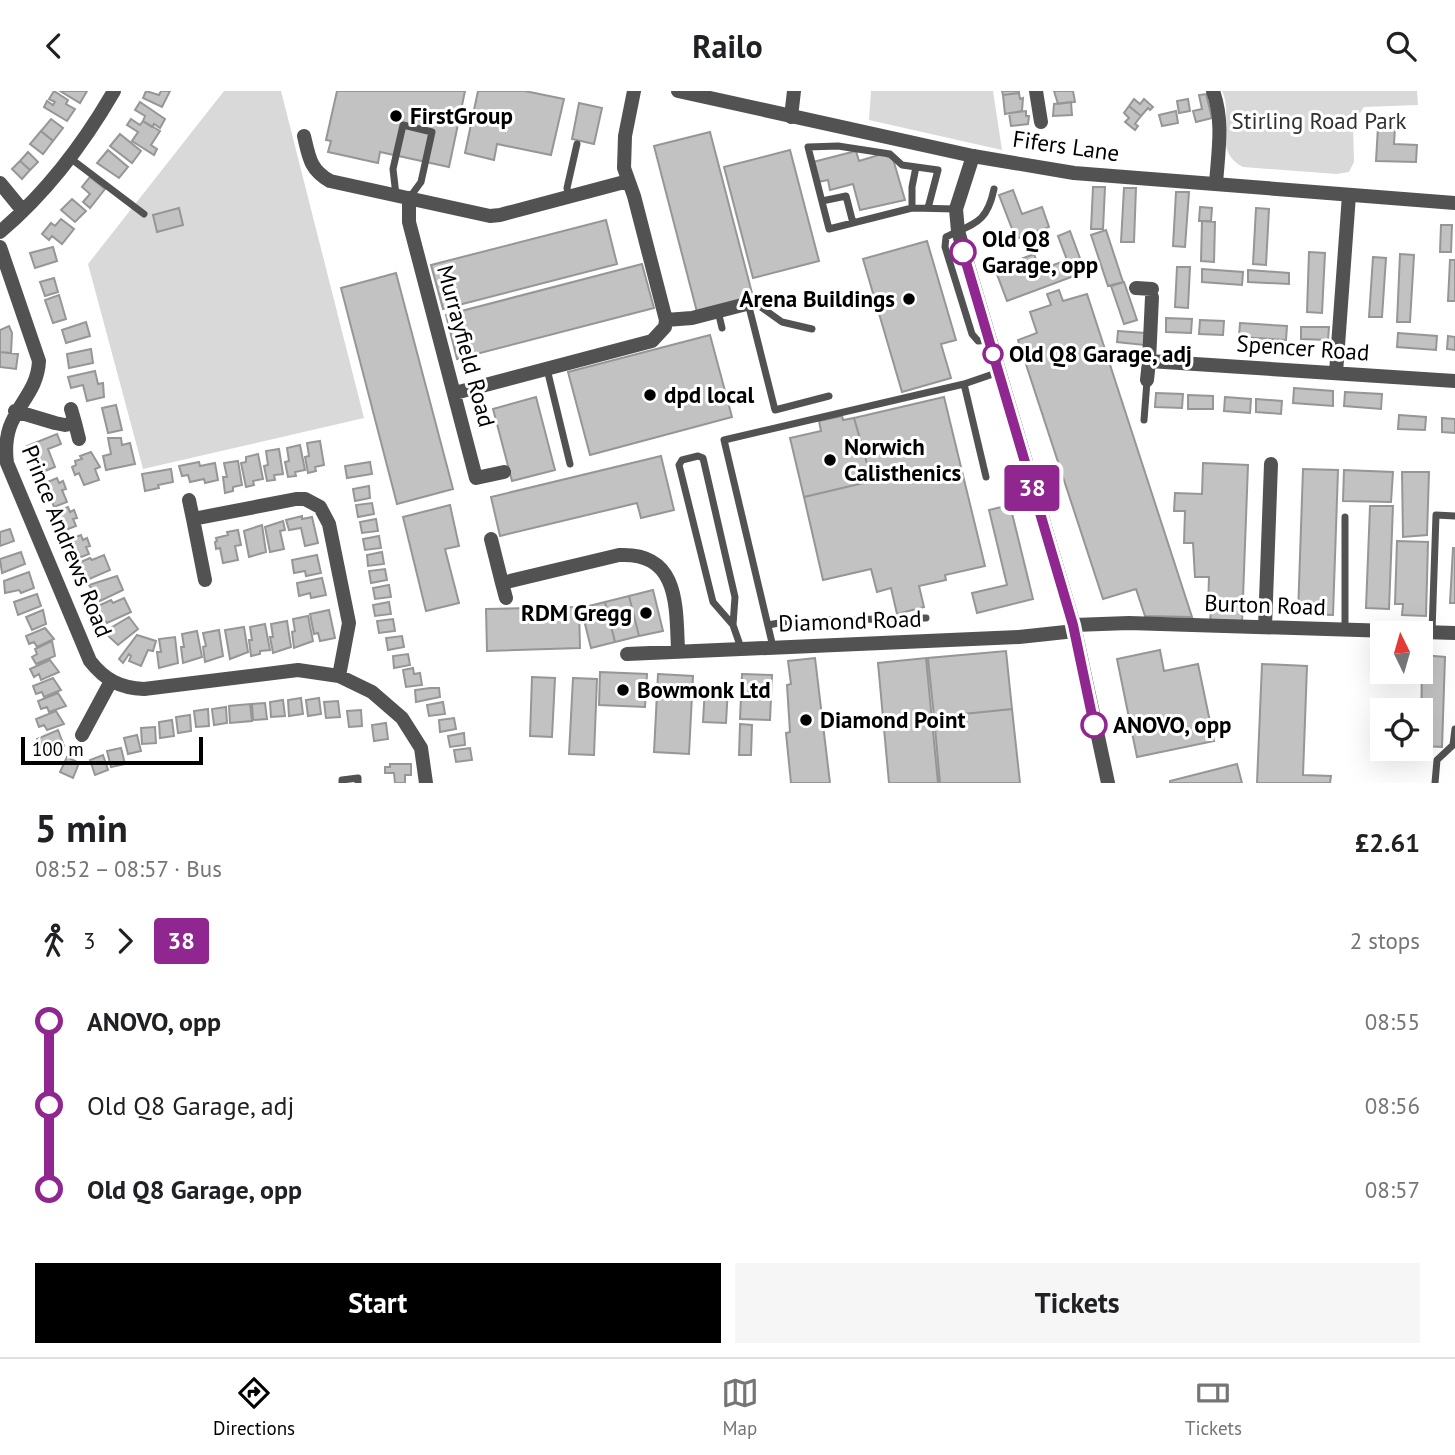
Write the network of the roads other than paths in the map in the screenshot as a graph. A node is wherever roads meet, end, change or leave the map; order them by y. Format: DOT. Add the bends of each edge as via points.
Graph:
graph roads {
  1 [pos="114,91"];
  2 [pos="634,91"];
  3 [pos="678,91"];
  4 [pos="794,91"];
  5 [pos="1036,91"];
  6 [pos="1213,91"];
  7 [pos="791,117"];
  8 [pos="1041,122"];
  9 [pos="304,136"];
  10 [pos="577,144"];
  11 [pos="973,156"];
  12 [pos="70,157"];
  13 [pos="916,167"];
  14 [pos="628,181"];
  15 [pos="0,183"];
  16 [pos="1216,184"];
  17 [pos="994,189"];
  18 [pos="1349,195"];
  19 [pos="403,197"];
  20 [pos="569,198"];
  21 [pos="822,201"];
  22 [pos="1455,203"];
  23 [pos="912,208"];
  24 [pos="928,208"];
  25 [pos="956,209"];
  26 [pos="23,211"];
  27 [pos="144,215"];
  28 [pos="853,223"];
  29 [pos="958,231"];
  30 [pos="0,232"];
  31 [pos="0,247"];
  32 [pos="1136,288"];
  33 [pos="751,302"];
  34 [pos="718,311"];
  35 [pos="666,320"];
  36 [pos="722,328"];
  37 [pos="812,329"];
  38 [pos="1149,361"];
  39 [pos="547,369"];
  40 [pos="999,373"];
  41 [pos="1336,373"];
  42 [pos="1147,380"];
  43 [pos="1455,381"];
  44 [pos="964,384"];
  45 [pos="455,393"];
  46 [pos="829,396"];
  47 [pos="15,411"];
  48 [pos="1144,420"];
  49 [pos="79,439"];
  50 [pos="570,464"];
  51 [pos="1271,464"];
  52 [pos="504,472"];
  53 [pos="986,477"];
  54 [pos="189,500"];
  55 [pos="1455,516"];
  56 [pos="1345,517"];
  57 [pos="193,519"];
  58 [pos="491,539"];
  59 [pos="205,580"];
  60 [pos="502,583"];
  61 [pos="506,598"];
  62 [pos="926,618"];
  63 [pos="1432,621"];
  64 [pos="733,625"];
  65 [pos="768,625"];
  66 [pos="1265,627"];
  67 [pos="1074,628"];
  68 [pos="1345,630"];
  69 [pos="1370,631"];
  70 [pos="1433,632"];
  71 [pos="1455,633"];
  72 [pos="774,647"];
  73 [pos="741,648"];
  74 [pos="678,650"];
  75 [pos="627,654"];
  76 [pos="338,676"];
  77 [pos="111,681"];
  78 [pos="1455,729"];
  79 [pos="82,735"];
  80 [pos="342,783"];
  81 [pos="358,783"];
  82 [pos="426,783"];
  83 [pos="1108,783"];
  84 [pos="1435,783"];
  1 -- 12 [label="street"];
  2 -- 14 [label="street" via="623,158"];
  3 -- 7 [label="street, Fifers Lane"];
  4 -- 7 [label="street"];
  5 -- 8 [label="street"];
  6 -- 16 [label="street" via="1220,122"];
  7 -- 11 [label="street, Fifers Lane"];
  9 -- 19 [label="street" via="310,164 319,175"];
  10 -- 20 [label="lane"];
  11 -- 16 [label="street, Fifers Lane" via="1074,173"];
  11 -- 25 [label="street"];
  12 -- 26 [label="street"];
  12 -- 27 [label="lane"];
  13 -- 21 [label="lane" via="902,165 890,154 838,146 808,147"];
  13 -- 23 [label="lane"];
  13 -- 24 [label="lane" via="939,172"];
  14 -- 20 [label="street"];
  14 -- 35 [label="street"];
  15 -- 26 [label="street"];
  16 -- 18 [label="street, Fifers Lane"];
  17 -- 29 [label="lane" via="990,210"];
  18 -- 22 [label="street, Fifers Lane"];
  18 -- 41 [label="street"];
  19 -- 19 [label="lane" via="394,169 403,125 432,132 421,182"];
  19 -- 20 [label="street" via="467,204 490,216"];
  19 -- 45 [label="street, Murrayfield Road"];
  21 -- 28 [label="lane" via="846,196"];
  21 -- 28 [label="lane" via="830,229"];
  23 -- 24 [label="lane"];
  23 -- 28 [label="lane"];
  24 -- 25 [label="lane"];
  25 -- 29 [label="street"];
  26 -- 30 [label="street"];
  29 -- 40 [label="street"];
  31 -- 47 [label="street, Prince Andrews Road" via="39,361 34,382"];
  32 -- 38 [label="street" via="1152,293"];
  33 -- 34 [label="street"];
  33 -- 37 [label="lane" via="782,322"];
  33 -- 46 [label="lane" via="775,410"];
  34 -- 35 [label="street"];
  34 -- 36 [label="lane"];
  35 -- 39 [label="street" via="652,341"];
  38 -- 41 [label="street, Spencer Road"];
  38 -- 42 [label="street"];
  39 -- 45 [label="street"];
  39 -- 50 [label="lane"];
  40 -- 44 [label="lane"];
  40 -- 67 [label="street"];
  41 -- 43 [label="street, Spencer Road"];
  42 -- 48 [label="lane"];
  44 -- 53 [label="lane"];
  44 -- 65 [label="lane" via="724,440"];
  45 -- 52 [label="street, Murrayfield Road" via="476,478"];
  47 -- 49 [label="street, Prince Andrews Road" via="55,423 73,416"];
  47 -- 77 [label="street, Prince Andrews Road" via="5,433 7,463 90,661"];
  51 -- 66 [label="street"];
  54 -- 57 [label="street"];
  55 -- 63 [label="lane" via="1436,515"];
  56 -- 68 [label="lane"];
  57 -- 59 [label="street"];
  57 -- 76 [label="street" via="296,499 320,506 329,524 349,623"];
  58 -- 60 [label="street"];
  60 -- 61 [label="street"];
  60 -- 74 [label="street" via="619,555 651,560 664,571 672,587"];
  62 -- 65 [label="lane"];
  64 -- 64 [label="lane" via="713,602 679,465 682,460 702,458 735,597"];
  64 -- 73 [label="lane"];
  65 -- 72 [label="lane"];
  66 -- 67 [label="street, Burton Road" via="1129,623"];
  66 -- 68 [label="street, Burton Road"];
  67 -- 72 [label="street, Diamond Road" via="1019,637"];
  67 -- 83 [label="street"];
  68 -- 69 [label="street, Burton Road"];
  70 -- 71 [label="street, Burton Road"];
  72 -- 73 [label="street, Diamond Road"];
  73 -- 74 [label="street, Diamond Road"];
  74 -- 75 [label="street, Diamond Road"];
  76 -- 77 [label="street" via="298,670 144,689"];
  76 -- 82 [label="street" via="372,692 402,718 421,748"];
  77 -- 79 [label="street"];
  78 -- 84 [label="lane" via="1453,745 1437,760"];
  80 -- 81 [label="lane" via="342,779 358,779"];
}
